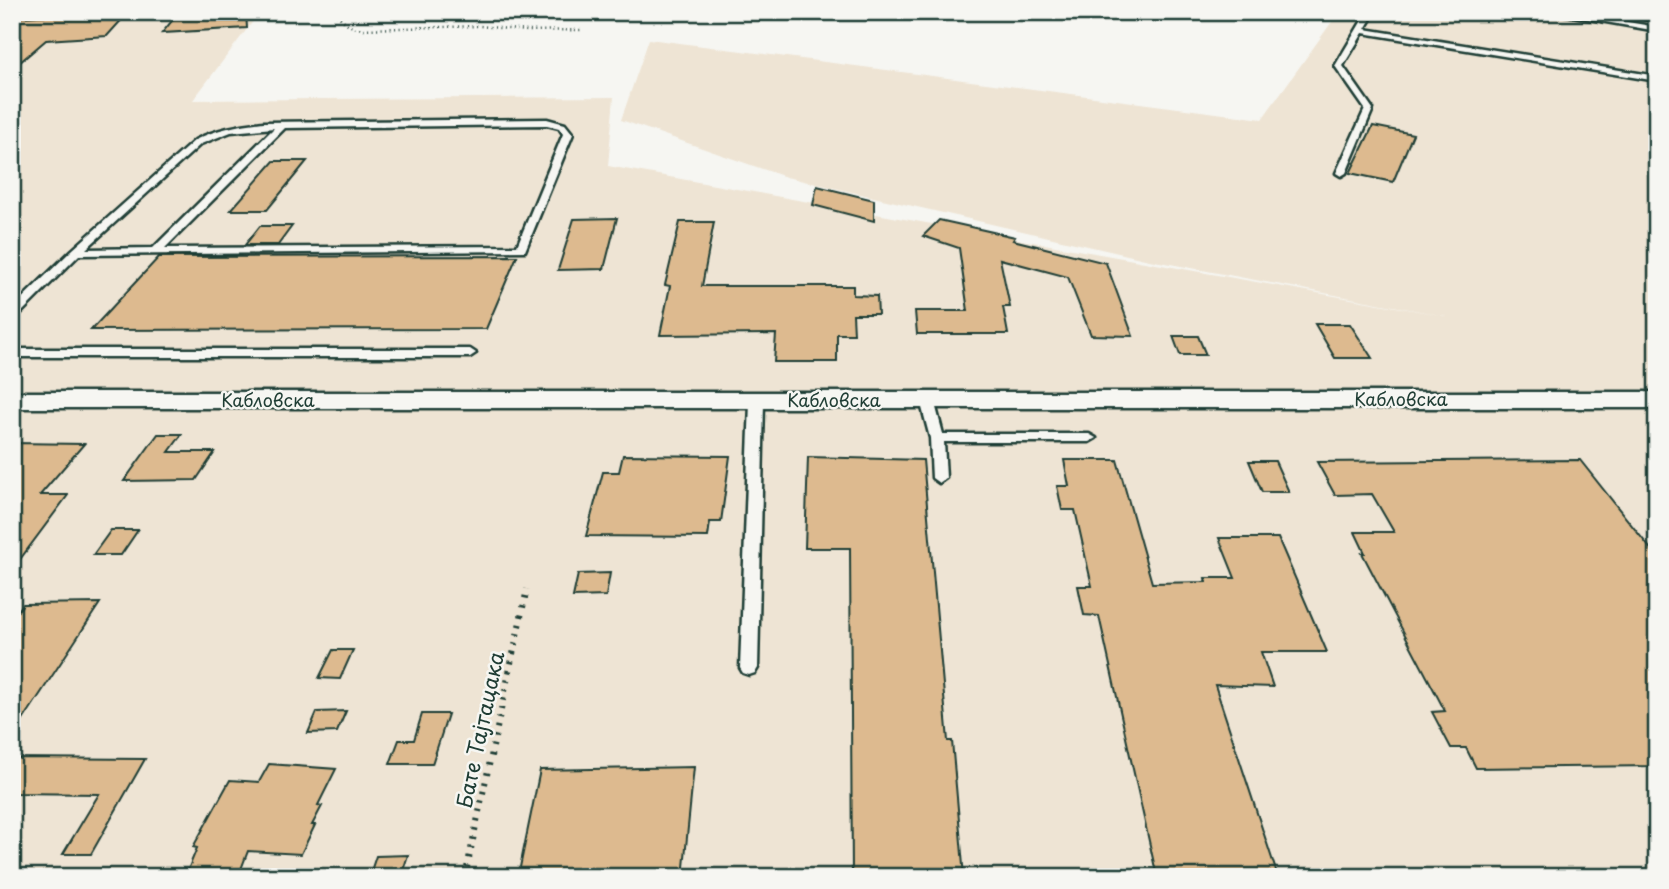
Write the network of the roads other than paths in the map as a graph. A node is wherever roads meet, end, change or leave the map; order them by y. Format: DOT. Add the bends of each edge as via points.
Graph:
graph roads {
  1 [pos="1371,12"];
  2 [pos="1553,12"];
  3 [pos="1657,29"];
  4 [pos="1360,30"];
  5 [pos="1657,79"];
  6 [pos="282,125"];
  7 [pos="1340,173"];
  8 [pos="156,251"];
  9 [pos="76,252"];
  10 [pos="12,315"];
  11 [pos="12,353"];
  12 [pos="470,353"];
  13 [pos="12,400"];
  14 [pos="928,400"];
  15 [pos="1657,400"];
  16 [pos="758,401"];
  17 [pos="1089,438"];
  18 [pos="937,439"];
  19 [pos="939,478"];
  20 [pos="749,668"];
  1 -- 4 [label="lane"];
  2 -- 3 [label="lane"];
  4 -- 5 [label="lane"];
  4 -- 7 [label="lane" via="1339,66 1368,109"];
  6 -- 8 [label="lane"];
  6 -- 8 [label="lane" via="547,122 568,134 521,249"];
  6 -- 9 [label="lane" via="234,128 198,142"];
  8 -- 9 [label="lane"];
  9 -- 10 [label="lane"];
  11 -- 12 [label="lane"];
  13 -- 16 [label="street, Кабловска"];
  14 -- 15 [label="street, Кабловска"];
  14 -- 16 [label="street, Кабловска"];
  14 -- 18 [label="lane"];
  16 -- 20 [label="lane"];
  17 -- 18 [label="lane"];
  18 -- 19 [label="lane"];
}
